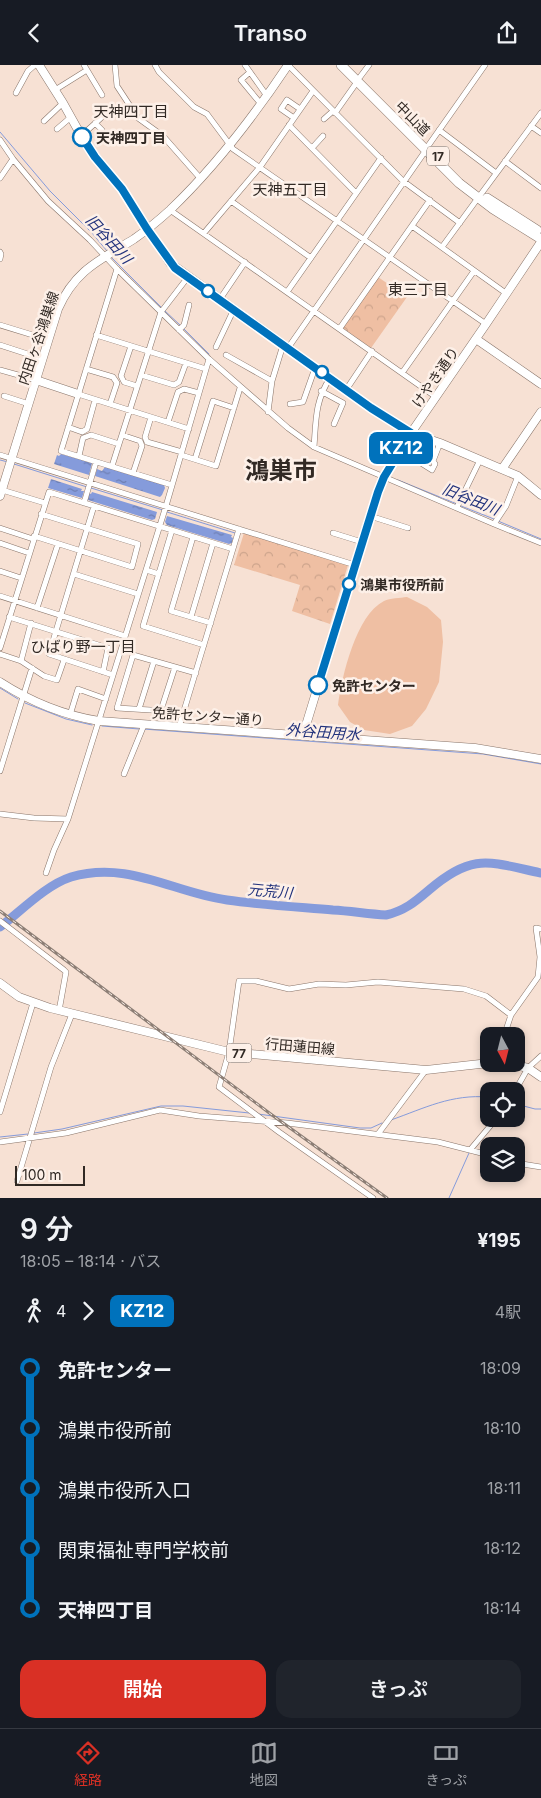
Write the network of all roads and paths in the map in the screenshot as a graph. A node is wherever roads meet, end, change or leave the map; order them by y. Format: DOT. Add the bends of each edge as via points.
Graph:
graph roads {
  1 [pos="37,65"];
  2 [pos="115,65"];
  3 [pos="155,65"];
  4 [pos="245,65"];
  5 [pos="288,65"];
  6 [pos="340,65"];
  7 [pos="348,65"];
  8 [pos="369,65"];
  9 [pos="485,65"];
  10 [pos="86,68"];
  11 [pos="250,72"];
  12 [pos="359,80"];
  13 [pos="55,90"];
  14 [pos="313,91"];
  15 [pos="16,93"];
  16 [pos="102,95"];
  17 [pos="267,96"];
  18 [pos="63,103"];
  19 [pos="261,104"];
  20 [pos="300,109"];
  21 [pos="334,112"];
  22 [pos="541,113"];
  23 [pos="71,117"];
  24 [pos="101,118"];
  25 [pos="294,118"];
  26 [pos="324,119"];
  27 [pos="44,121"];
  28 [pos="96,123"];
  29 [pos="289,125"];
  30 [pos="531,126"];
  31 [pos="57,129"];
  32 [pos="102,130"];
  33 [pos="439,130"];
  34 [pos="541,133"];
  35 [pos="81,136"];
  36 [pos="323,136"];
  37 [pos="0,140"];
  38 [pos="228,145"];
  39 [pos="0,146"];
  40 [pos="312,148"];
  41 [pos="427,148"];
  42 [pos="381,158"];
  43 [pos="13,159"];
  44 [pos="505,161"];
  45 [pos="260,167"];
  46 [pos="496,173"];
  47 [pos="1,175"];
  48 [pos="200,178"];
  49 [pos="403,181"];
  50 [pos="541,188"];
  51 [pos="356,193"];
  52 [pos="479,196"];
  53 [pos="430,200"];
  54 [pos="231,201"];
  55 [pos="170,210"];
  56 [pos="337,221"];
  57 [pos="460,223"];
  58 [pos="412,226"];
  59 [pos="147,229"];
  60 [pos="204,233"];
  61 [pos="541,233"];
  62 [pos="363,239"];
  63 [pos="541,240"];
  64 [pos="442,247"];
  65 [pos="0,252"];
  66 [pos="105,256"];
  67 [pos="311,258"];
  68 [pos="390,258"];
  69 [pos="0,259"];
  70 [pos="245,262"];
  71 [pos="117,269"];
  72 [pos="474,271"];
  73 [pos="188,277"];
  74 [pos="287,292"];
  75 [pos="507,295"];
  76 [pos="220,299"];
  77 [pos="453,301"];
  78 [pos="189,305"];
  79 [pos="234,309"];
  80 [pos="314,311"];
  81 [pos="161,312"];
  82 [pos="486,324"];
  83 [pos="0,325"];
  84 [pos="340,329"];
  85 [pos="180,330"];
  86 [pos="96,335"];
  87 [pos="476,339"];
  88 [pos="49,340"];
  89 [pos="0,345"];
  90 [pos="130,346"];
  91 [pos="285,346"];
  92 [pos="216,347"];
  93 [pos="372,351"];
  94 [pos="148,352"];
  95 [pos="226,355"];
  96 [pos="43,359"];
  97 [pos="209,359"];
  98 [pos="186,363"];
  99 [pos="315,368"];
  100 [pos="86,369"];
  101 [pos="206,369"];
  102 [pos="0,370"];
  103 [pos="402,373"];
  104 [pos="141,375"];
  105 [pos="330,378"];
  106 [pos="36,380"];
  107 [pos="272,381"];
  108 [pos="541,384"];
  109 [pos="137,386"];
  110 [pos="240,388"];
  111 [pos="346,390"];
  112 [pos="321,391"];
  113 [pos="199,393"];
  114 [pos="78,394"];
  115 [pos="4,396"];
  116 [pos="436,397"];
  117 [pos="95,400"];
  118 [pos="28,404"];
  119 [pos="110,404"];
  120 [pos="290,404"];
  121 [pos="234,408"];
  122 [pos="129,411"];
  123 [pos="268,412"];
  124 [pos="541,412"];
  125 [pos="151,417"];
  126 [pos="168,422"];
  127 [pos="334,423"];
  128 [pos="68,427"];
  129 [pos="189,429"];
  130 [pos="411,433"];
  131 [pos="122,435"];
  132 [pos="440,443"];
  133 [pos="119,444"];
  134 [pos="314,447"];
  135 [pos="400,450"];
  136 [pos="181,454"];
  137 [pos="0,455"];
  138 [pos="79,456"];
  139 [pos="12,459"];
  140 [pos="195,459"];
  141 [pos="480,460"];
  142 [pos="96,462"];
  143 [pos="112,467"];
  144 [pos="502,469"];
  145 [pos="133,473"];
  146 [pos="384,477"];
  147 [pos="518,477"];
  148 [pos="3,479"];
  149 [pos="90,483"];
  150 [pos="172,485"];
  151 [pos="1,493"];
  152 [pos="540,494"];
  153 [pos="45,503"];
  154 [pos="84,503"];
  155 [pos="94,506"];
  156 [pos="166,506"];
  157 [pos="457,507"];
  158 [pos="42,514"];
  159 [pos="370,516"];
  160 [pos="494,524"];
  161 [pos="159,526"];
  162 [pos="408,528"];
  163 [pos="0,529"];
  164 [pos="87,529"];
  165 [pos="239,529"];
  166 [pos="172,530"];
  167 [pos="333,533"];
  168 [pos="193,537"];
  169 [pos="34,538"];
  170 [pos="362,542"];
  171 [pos="0,543"];
  172 [pos="213,543"];
  173 [pos="541,543"];
  174 [pos="58,544"];
  175 [pos="233,549"];
  176 [pos="81,551"];
  177 [pos="29,553"];
  178 [pos="355,565"];
  179 [pos="146,570"];
  180 [pos="0,571"];
  181 [pos="74,574"];
  182 [pos="159,574"];
  183 [pos="21,577"];
  184 [pos="138,593"];
  185 [pos="0,596"];
  186 [pos="14,601"];
  187 [pos="37,609"];
  188 [pos="61,616"];
  189 [pos="9,617"];
  190 [pos="191,617"];
  191 [pos="31,623"];
  192 [pos="211,623"];
  193 [pos="0,626"];
  194 [pos="6,628"];
  195 [pos="57,631"];
  196 [pos="125,636"];
  197 [pos="204,645"];
  198 [pos="0,648"];
  199 [pos="0,654"];
  200 [pos="64,660"];
  201 [pos="21,661"];
  202 [pos="154,661"];
  203 [pos="175,667"];
  204 [pos="32,668"];
  205 [pos="103,672"];
  206 [pos="196,673"];
  207 [pos="113,675"];
  208 [pos="0,682"];
  209 [pos="109,688"];
  210 [pos="122,691"];
  211 [pos="23,697"];
  212 [pos="106,699"];
  213 [pos="139,709"];
  214 [pos="161,710"];
  215 [pos="184,711"];
  216 [pos="70,715"];
  217 [pos="99,721"];
  218 [pos="144,725"];
  219 [pos="179,727"];
  220 [pos="303,735"];
  221 [pos="541,759"];
  222 [pos="0,771"];
  223 [pos="124,774"];
  224 [pos="0,814"];
  225 [pos="68,819"];
  226 [pos="46,873"];
  227 [pos="0,921"];
  228 [pos="541,929"];
  229 [pos="0,983"];
  230 [pos="33,1003"];
  231 [pos="59,1011"];
  232 [pos="72,1014"];
  233 [pos="511,1015"];
  234 [pos="507,1027"];
  235 [pos="229,1052"];
  236 [pos="541,1056"];
  237 [pos="480,1064"];
  238 [pos="525,1067"];
  239 [pos="528,1068"];
  240 [pos="426,1070"];
  241 [pos="541,1077"];
  242 [pos="520,1082"];
  243 [pos="0,1112"];
  244 [pos="266,1122"];
  245 [pos="489,1127"];
  246 [pos="378,1134"];
  247 [pos="29,1138"];
  248 [pos="0,1142"];
  249 [pos="470,1150"];
  250 [pos="480,1153"];
  251 [pos="525,1164"];
  252 [pos="540,1165"];
  253 [pos="17,1181"];
  254 [pos="373,1198"];
  1 -- 13 [label="street"];
  1 -- 15 [label="street" via="28,71"];
  2 -- 48 [label="street" via="117,86 138,118 163,136"];
  3 -- 38 [label="street" via="194,107 207,114"];
  4 -- 11 [label="street"];
  5 -- 14 [label="street"];
  5 -- 17 [label="street, 内田ヶ谷鴻巣線"];
  6 -- 12 [label="highway, 中山道 / 17"];
  7 -- 12 [label="highway, 中山道 / 17"];
  8 -- 12 [label="street"];
  9 -- 33 [label="street"];
  10 -- 13 [label="street"];
  10 -- 16 [label="street"];
  11 -- 17 [label="street"];
  11 -- 19 [label="street" via="241,80"];
  12 -- 21 [label="street"];
  12 -- 41 [label="highway, 中山道 / 17"];
  13 -- 18 [label="street"];
  14 -- 20 [label="street"];
  14 -- 21 [label="street"];
  17 -- 19 [label="street, 内田ヶ谷鴻巣線"];
  18 -- 23 [label="street"];
  18 -- 27 [label="street"];
  19 -- 38 [label="street, 内田ヶ谷鴻巣線"];
  20 -- 25 [label="street"];
  20 -- 25 [label="street" via="287,100 281,109"];
  21 -- 26 [label="street"];
  21 -- 42 [label="street"];
  22 -- 30 [label="street"];
  23 -- 31 [label="street"];
  23 -- 35 [label="street"];
  24 -- 28 [label="street"];
  25 -- 29 [label="street"];
  28 -- 32 [label="street"];
  28 -- 35 [label="street"];
  29 -- 40 [label="street"];
  29 -- 45 [label="street"];
  30 -- 34 [label="street"];
  30 -- 44 [label="street"];
  33 -- 41 [label="street"];
  33 -- 46 [label="street"];
  35 -- 59 [label="street" via="122,189"];
  36 -- 40 [label="street"];
  37 -- 43 [label="street"];
  38 -- 45 [label="street"];
  38 -- 48 [label="street, 内田ヶ谷鴻巣線"];
  39 -- 43 [label="street"];
  40 -- 51 [label="street"];
  41 -- 49 [label="street"];
  41 -- 52 [label="highway, 中山道 / 17"];
  42 -- 49 [label="street"];
  42 -- 51 [label="street"];
  43 -- 47 [label="street"];
  43 -- 66 [label="street" via="48,201"];
  44 -- 46 [label="street"];
  44 -- 50 [label="street"];
  45 -- 54 [label="street"];
  45 -- 56 [label="street"];
  46 -- 52 [label="street"];
  48 -- 55 [label="street, 内田ヶ谷鴻巣線"];
  49 -- 53 [label="street"];
  49 -- 62 [label="street"];
  51 -- 56 [label="street"];
  52 -- 57 [label="street"];
  52 -- 61 [label="highway, 中山道 / 17"];
  52 -- 63 [label="highway, 中山道 / 17"];
  53 -- 57 [label="street"];
  53 -- 58 [label="street"];
  54 -- 60 [label="street"];
  54 -- 67 [label="street"];
  55 -- 59 [label="street, 内田ヶ谷鴻巣線"];
  55 -- 60 [label="street"];
  56 -- 62 [label="street"];
  56 -- 67 [label="street"];
  57 -- 64 [label="street"];
  58 -- 64 [label="street"];
  58 -- 68 [label="street"];
  59 -- 66 [label="street, 内田ヶ谷鴻巣線"];
  59 -- 73 [label="street" via="170,263"];
  60 -- 70 [label="street"];
  62 -- 68 [label="street"];
  62 -- 80 [label="street"];
  63 -- 75 [label="street, けやき通り"];
  64 -- 72 [label="street"];
  65 -- 69 [label="street"];
  66 -- 71 [label="street"];
  66 -- 88 [label="street, 内田ヶ谷鴻巣線" via="68,289"];
  67 -- 74 [label="street"];
  68 -- 77 [label="street"];
  68 -- 84 [label="street"];
  70 -- 74 [label="street"];
  70 -- 76 [label="street"];
  71 -- 81 [label="street"];
  71 -- 86 [label="street"];
  72 -- 75 [label="street"];
  72 -- 77 [label="street"];
  73 -- 76 [label="street"];
  73 -- 81 [label="street"];
  74 -- 80 [label="street"];
  75 -- 82 [label="street, けやき通り"];
  76 -- 79 [label="street"];
  77 -- 82 [label="street"];
  77 -- 103 [label="street"];
  78 -- 85 [label="street"];
  79 -- 91 [label="street"];
  79 -- 92 [label="street"];
  80 -- 84 [label="street"];
  80 -- 91 [label="street"];
  81 -- 85 [label="street"];
  81 -- 94 [label="street"];
  82 -- 87 [label="street, けやき通り"];
  83 -- 88 [label="street"];
  84 -- 93 [label="street"];
  85 -- 97 [label="street"];
  86 -- 90 [label="street"];
  86 -- 100 [label="street"];
  87 -- 108 [label="street"];
  87 -- 116 [label="street, けやき通り"];
  88 -- 96 [label="street, 内田ヶ谷鴻巣線"];
  89 -- 96 [label="street"];
  90 -- 94 [label="street"];
  90 -- 109 [label="street" via="121,376 124,382"];
  91 -- 99 [label="street"];
  91 -- 107 [label="street"];
  93 -- 103 [label="street"];
  93 -- 111 [label="street"];
  94 -- 98 [label="street"];
  94 -- 104 [label="street"];
  95 -- 107 [label="street"];
  96 -- 106 [label="street, 内田ヶ谷鴻巣線"];
  97 -- 101 [label="street"];
  97 -- 110 [label="street"];
  98 -- 101 [label="street"];
  98 -- 104 [label="street" via="179,382 174,385"];
  99 -- 105 [label="street"];
  99 -- 120 [label="street" via="304,402"];
  100 -- 114 [label="street"];
  100 -- 119 [label="street" via="113,377 117,383"];
  101 -- 113 [label="street"];
  102 -- 106 [label="street"];
  103 -- 116 [label="street"];
  104 -- 109 [label="street"];
  105 -- 111 [label="street"];
  105 -- 112 [label="street"];
  106 -- 114 [label="street"];
  106 -- 118 [label="street, 内田ヶ谷鴻巣線"];
  107 -- 123 [label="street"];
  109 -- 122 [label="street"];
  110 -- 121 [label="street"];
  110 -- 123 [label="street"];
  111 -- 130 [label="street"];
  112 -- 127 [label="street" via="343,403"];
  112 -- 134 [label="street"];
  113 -- 126 [label="street" via="184,389 178,393"];
  113 -- 129 [label="street"];
  114 -- 117 [label="street"];
  114 -- 128 [label="street"];
  115 -- 118 [label="street"];
  116 -- 130 [label="street, けやき通り"];
  117 -- 119 [label="street"];
  117 -- 128 [label="street" via="87,429 82,432"];
  118 -- 139 [label="street, 内田ヶ谷鴻巣線"];
  119 -- 122 [label="street"];
  121 -- 140 [label="street" via="216,466"];
  121 -- 140 [label="street" via="213,401"];
  122 -- 125 [label="street"];
  122 -- 131 [label="street"];
  123 -- 134 [label="street"];
  124 -- 144 [label="street"];
  125 -- 126 [label="street"];
  125 -- 136 [label="street" via="145,437 147,442"];
  126 -- 129 [label="street"];
  128 -- 138 [label="street" via="61,451"];
  129 -- 136 [label="street"];
  130 -- 132 [label="street"];
  130 -- 135 [label="street, けやき通り"];
  131 -- 133 [label="street"];
  131 -- 145 [label="street" via="140,441 142,446"];
  132 -- 135 [label="street" via="432,470"];
  132 -- 141 [label="street"];
  133 -- 138 [label="street" via="91,435 83,438"];
  133 -- 143 [label="street"];
  134 -- 146 [label="street"];
  135 -- 146 [label="street, けやき通り"];
  136 -- 140 [label="street"];
  136 -- 150 [label="street"];
  137 -- 139 [label="street"];
  138 -- 142 [label="street"];
  139 -- 148 [label="street, 内田ヶ谷鴻巣線"];
  139 -- 149 [label="street"];
  141 -- 144 [label="street"];
  141 -- 157 [label="street"];
  142 -- 143 [label="street"];
  142 -- 149 [label="street"];
  143 -- 145 [label="street"];
  144 -- 147 [label="street"];
  145 -- 150 [label="street"];
  146 -- 157 [label="street"];
  146 -- 159 [label="street, けやき通り"];
  147 -- 152 [label="street"];
  147 -- 160 [label="street"];
  148 -- 151 [label="street, 内田ヶ谷鴻巣線"];
  149 -- 154 [label="street"];
  149 -- 156 [label="street"];
  150 -- 156 [label="street"];
  151 -- 153 [label="street"];
  153 -- 154 [label="street" via="48,492"];
  153 -- 158 [label="street"];
  154 -- 155 [label="street"];
  155 -- 161 [label="street"];
  155 -- 164 [label="street"];
  156 -- 161 [label="street"];
  156 -- 165 [label="street"];
  157 -- 160 [label="street"];
  158 -- 164 [label="street"];
  158 -- 169 [label="street"];
  159 -- 162 [label="street"];
  159 -- 170 [label="street, けやき通り"];
  160 -- 173 [label="street"];
  161 -- 166 [label="street"];
  161 -- 179 [label="street"];
  163 -- 169 [label="street"];
  164 -- 176 [label="street"];
  164 -- 176 [label="street" via="138,544 132,567"];
  165 -- 175 [label="street"];
  165 -- 178 [label="street"];
  166 -- 168 [label="street"];
  166 -- 182 [label="street"];
  167 -- 170 [label="street"];
  168 -- 172 [label="street"];
  168 -- 190 [label="street" via="171,611"];
  169 -- 174 [label="street"];
  169 -- 177 [label="street"];
  170 -- 178 [label="street, けやき通り"];
  171 -- 177 [label="street"];
  172 -- 175 [label="street"];
  172 -- 190 [label="street"];
  174 -- 176 [label="street"];
  174 -- 187 [label="street"];
  175 -- 192 [label="street"];
  176 -- 181 [label="street"];
  177 -- 183 [label="street"];
  178 -- 220 [label="street, けやき通り"];
  179 -- 182 [label="street"];
  179 -- 184 [label="street"];
  180 -- 183 [label="street"];
  181 -- 184 [label="street"];
  181 -- 188 [label="street"];
  182 -- 197 [label="street" via="143,626"];
  183 -- 186 [label="street"];
  184 -- 196 [label="street"];
  185 -- 186 [label="street"];
  186 -- 187 [label="street"];
  186 -- 189 [label="street"];
  187 -- 188 [label="street"];
  188 -- 195 [label="street"];
  188 -- 196 [label="street"];
  189 -- 191 [label="street"];
  189 -- 194 [label="street"];
  190 -- 192 [label="street"];
  191 -- 195 [label="street"];
  191 -- 201 [label="street"];
  192 -- 197 [label="street"];
  193 -- 194 [label="street"];
  194 -- 198 [label="street"];
  195 -- 200 [label="street" via="49,655"];
  195 -- 205 [label="street" via="108,648"];
  196 -- 207 [label="street"];
  197 -- 206 [label="street"];
  199 -- 201 [label="street"];
  200 -- 204 [label="street" via="57,680"];
  200 -- 205 [label="street"];
  201 -- 204 [label="street"];
  202 -- 203 [label="street"];
  202 -- 210 [label="street" via="133,655"];
  202 -- 213 [label="street"];
  203 -- 206 [label="street"];
  203 -- 214 [label="street"];
  204 -- 211 [label="street"];
  205 -- 207 [label="street"];
  206 -- 215 [label="street"];
  207 -- 209 [label="street"];
  208 -- 211 [label="street, 免許センター通り"];
  209 -- 210 [label="street"];
  209 -- 212 [label="street"];
  210 -- 213 [label="street" via="117,708"];
  211 -- 216 [label="street, 免許センター通り"];
  211 -- 222 [label="street"];
  212 -- 216 [label="street" via="78,689"];
  212 -- 217 [label="street"];
  213 -- 214 [label="street"];
  214 -- 215 [label="street"];
  215 -- 219 [label="street"];
  216 -- 217 [label="street, 免許センター通り"];
  217 -- 218 [label="street, 免許センター通り"];
  217 -- 225 [label="street"];
  218 -- 219 [label="street, 免許センター通り"];
  218 -- 223 [label="street"];
  219 -- 220 [label="street, 免許センター通り"];
  220 -- 221 [label="street, 免許センター通り" via="486,749"];
  224 -- 225 [label="street"];
  225 -- 226 [label="street"];
  227 -- 231 [label="street" via="66,972"];
  228 -- 233 [label="street" via="536,928 540,957 538,977"];
  229 -- 230 [label="street, 行田蓮田線 / 77"];
  230 -- 231 [label="street, 行田蓮田線 / 77"];
  230 -- 243 [label="street"];
  231 -- 232 [label="street, 行田蓮田線 / 77"];
  232 -- 235 [label="street, 行田蓮田線 / 77"];
  232 -- 247 [label="street"];
  233 -- 234 [label="street"];
  233 -- 235 [label="street" via="486,996 464,989 378,981 289,989 256,981 239,981"];
  235 -- 240 [label="street, 行田蓮田線 / 77"];
  235 -- 244 [label="street" via="218,1087"];
  236 -- 239 [label="street"];
  237 -- 240 [label="street, 行田蓮田線 / 77"];
  238 -- 239 [label="street"];
  239 -- 241 [label="street"];
  239 -- 242 [label="street"];
  240 -- 246 [label="street"];
  244 -- 246 [label="street"];
  244 -- 247 [label="street" via="160,1110 66,1133"];
  244 -- 254 [label="street"];
  245 -- 249 [label="street"];
  246 -- 249 [label="street"];
  247 -- 248 [label="street"];
  247 -- 253 [label="street"];
  249 -- 250 [label="street"];
  251 -- 252 [label="street"];
}
